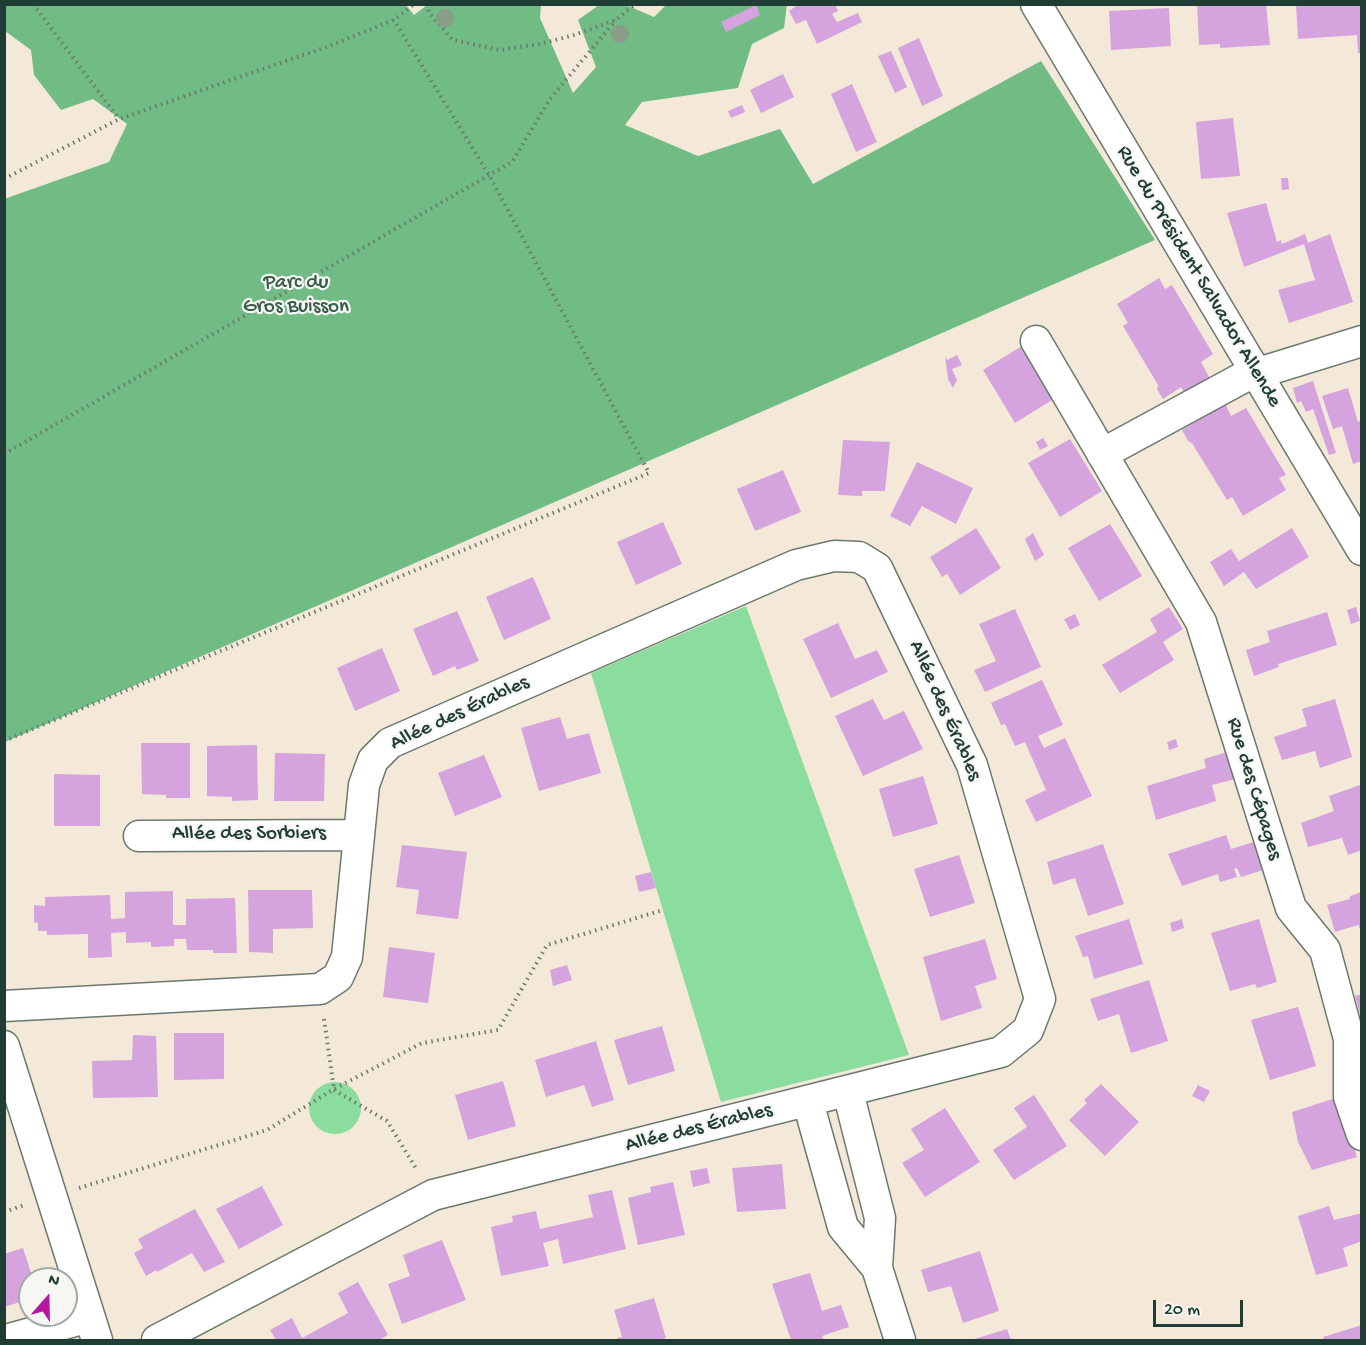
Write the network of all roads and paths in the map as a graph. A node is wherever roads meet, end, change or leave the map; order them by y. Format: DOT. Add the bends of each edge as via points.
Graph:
graph roads {
  1 [pos="33,4"];
  2 [pos="414,4"];
  3 [pos="427,4"];
  4 [pos="635,4"];
  5 [pos="1036,4"];
  6 [pos="394,20"];
  7 [pos="616,20"];
  8 [pos="120,119"];
  9 [pos="489,175"];
  10 [pos="4,179"];
  11 [pos="1036,341"];
  12 [pos="1362,341"];
  13 [pos="1256,374"];
  14 [pos="4,454"];
  15 [pos="1102,454"];
  16 [pos="1362,550"];
  17 [pos="4,741"];
  18 [pos="359,835"];
  19 [pos="139,836"];
  20 [pos="663,910"];
  21 [pos="320,989"];
  22 [pos="4,1006"];
  23 [pos="4,1046"];
  24 [pos="334,1089"];
  25 [pos="848,1092"];
  26 [pos="808,1102"];
  27 [pos="1362,1135"];
  28 [pos="51,1196"];
  29 [pos="433,1196"];
  30 [pos="877,1268"];
  31 [pos="93,1329"];
  32 [pos="6,1341"];
  33 [pos="157,1341"];
  34 [pos="900,1341"];
  1 -- 8 [label="path"];
  2 -- 6 [label="path"];
  3 -- 7 [label="path" via="429,13 453,40 500,50 552,41"];
  4 -- 7 [label="path"];
  5 -- 13 [label="street, Rue du Président Salvador Allende"];
  6 -- 8 [label="path"];
  6 -- 9 [label="path"];
  7 -- 9 [label="path" via="550,99 512,162"];
  8 -- 10 [label="path"];
  9 -- 14 [label="path"];
  9 -- 17 [label="path" via="649,472"];
  11 -- 15 [label="street, Rue des Cépages"];
  12 -- 13 [label="street"];
  13 -- 15 [label="street"];
  13 -- 16 [label="street, Rue du Président Salvador Allende"];
  15 -- 27 [label="street, Rue des Cépages" via="1201,622 1291,908 1325,950 1349,1040 1349,1097"];
  18 -- 19 [label="street, Allée des Sorbiers"];
  18 -- 21 [label="street, Allée des Érables" via="346,957 338,977"];
  18 -- 25 [label="street, Allée des Érables" via="364,785 373,760 390,743 796,565 834,556 859,557 877,568 972,765 1040,999 1028,1030 1001,1052"];
  20 -- 24 [label="path" via="547,945 498,1030 422,1043"];
  21 -- 22 [label="street"];
  21 -- 24 [label="path"];
  23 -- 28 [label="street"];
  24 -- 28 [label="path" via="267,1130"];
  24 -- 29 [label="path" via="387,1121"];
  25 -- 26 [label="street, Allée des Érables"];
  25 -- 30 [label="street" via="879,1218"];
  26 -- 29 [label="street, Allée des Érables"];
  26 -- 30 [label="street" via="843,1227"];
  28 -- 31 [label="street"];
  29 -- 33 [label="street, Allée des Érables"];
  30 -- 34 [label="street"];
  31 -- 32 [label="street"];
}
